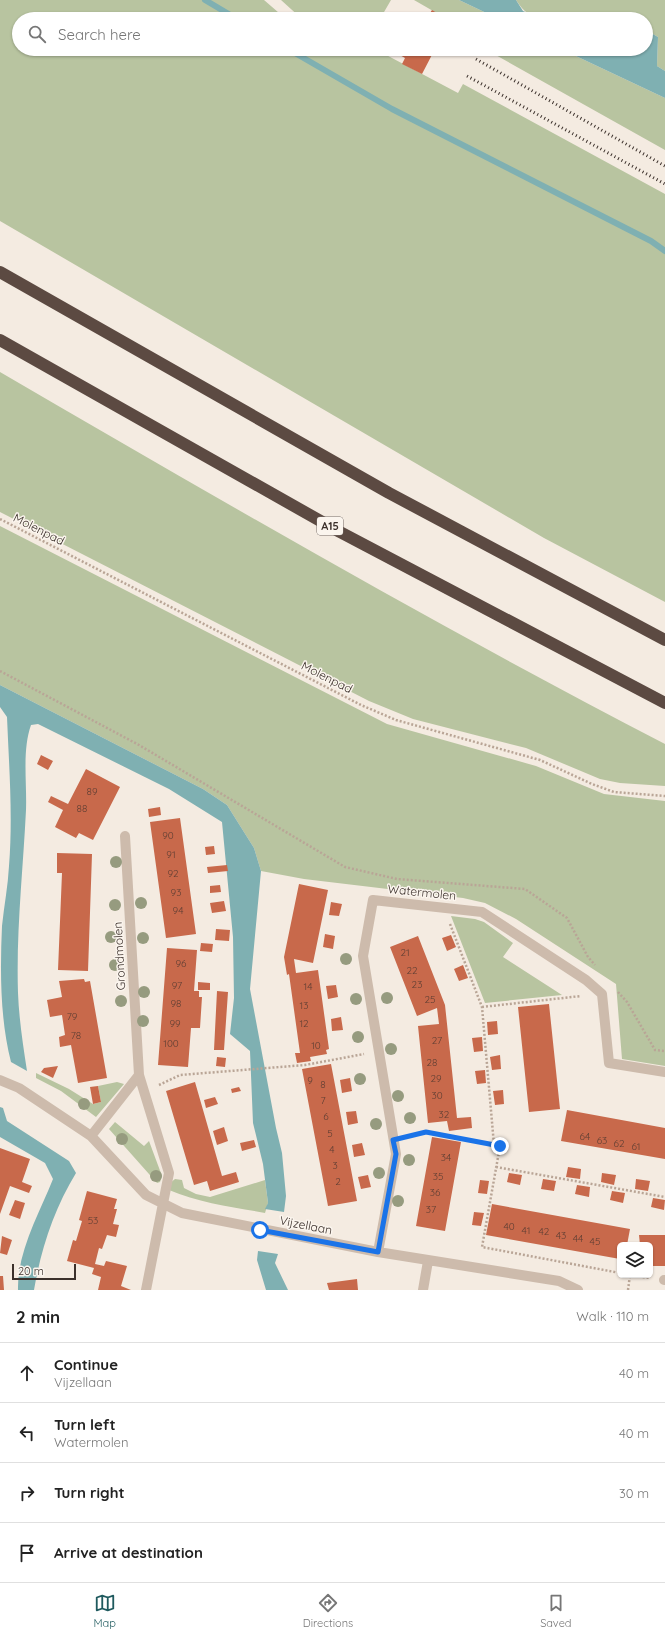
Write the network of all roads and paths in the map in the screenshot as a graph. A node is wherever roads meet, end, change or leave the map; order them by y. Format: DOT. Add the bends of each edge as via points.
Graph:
graph roads {
  1 [pos="0,272"];
  2 [pos="0,340"];
  3 [pos="0,519"];
  4 [pos="665,640"];
  5 [pos="0,671"];
  6 [pos="665,703"];
  7 [pos="665,796"];
  8 [pos="125,836"];
  9 [pos="443,908"];
  10 [pos="598,968"];
  11 [pos="618,991"];
  12 [pos="602,994"];
  13 [pos="482,1007"];
  14 [pos="377,1051"];
  15 [pos="665,1051"];
  16 [pos="665,1072"];
  17 [pos="139,1075"];
  18 [pos="0,1080"];
  19 [pos="144,1092"];
  20 [pos="91,1136"];
  21 [pos="393,1140"];
  22 [pos="494,1145"];
  23 [pos="496,1167"];
  24 [pos="665,1197"];
  25 [pos="164,1206"];
  26 [pos="378,1252"];
  27 [pos="428,1261"];
  28 [pos="617,1272"];
  29 [pos="630,1278"];
  30 [pos="651,1278"];
  31 [pos="665,1280"];
  32 [pos="146,1290"];
  33 [pos="423,1290"];
  34 [pos="578,1290"];
  35 [pos="628,1290"];
  1 -- 4 [label="highway" via="389,493"];
  2 -- 6 [label="highway, A15" via="340,532"];
  3 -- 7 [label="path, Molenpad" via="361,705 396,720 540,760 614,792"];
  5 -- 10 [label="path" via="139,745 345,867 397,879 525,888 567,918 588,957"];
  8 -- 17 [label="street, Grondmolen"];
  9 -- 12 [label="street, Watermolen" via="482,912 586,980"];
  9 -- 13 [label="path"];
  9 -- 14 [label="street, Watermolen" via="373,900 363,956"];
  11 -- 15 [label="path" via="628,1002 655,1050"];
  12 -- 13 [label="path"];
  12 -- 16 [label="street" via="609,1063"];
  13 -- 22 [label="path"];
  14 -- 19 [label="path" via="305,1066 180,1075"];
  14 -- 21 [label="street, Watermolen"];
  17 -- 19 [label="street, Grondmolen"];
  17 -- 20 [label="street"];
  18 -- 20 [label="street, Vijzellaan" via="19,1088"];
  19 -- 25 [label="street, Grondmolen" via="169,1173"];
  20 -- 25 [label="street, Vijzellaan" via="146,1195"];
  21 -- 22 [label="path" via="426,1132"];
  21 -- 26 [label="street, Watermolen" via="396,1154"];
  22 -- 23 [label="path" via="500,1146"];
  23 -- 24 [label="path"];
  23 -- 28 [label="path" via="482,1247"];
  25 -- 26 [label="street, Vijzellaan" via="189,1215"];
  25 -- 32 [label="street, Grondmolen"];
  26 -- 27 [label="street, Vijzellaan"];
  27 -- 33 [label="street"];
  27 -- 34 [label="street, Vijzellaan" via="559,1282"];
  29 -- 35 [label="path"];
  30 -- 31 [label="path"];
}
